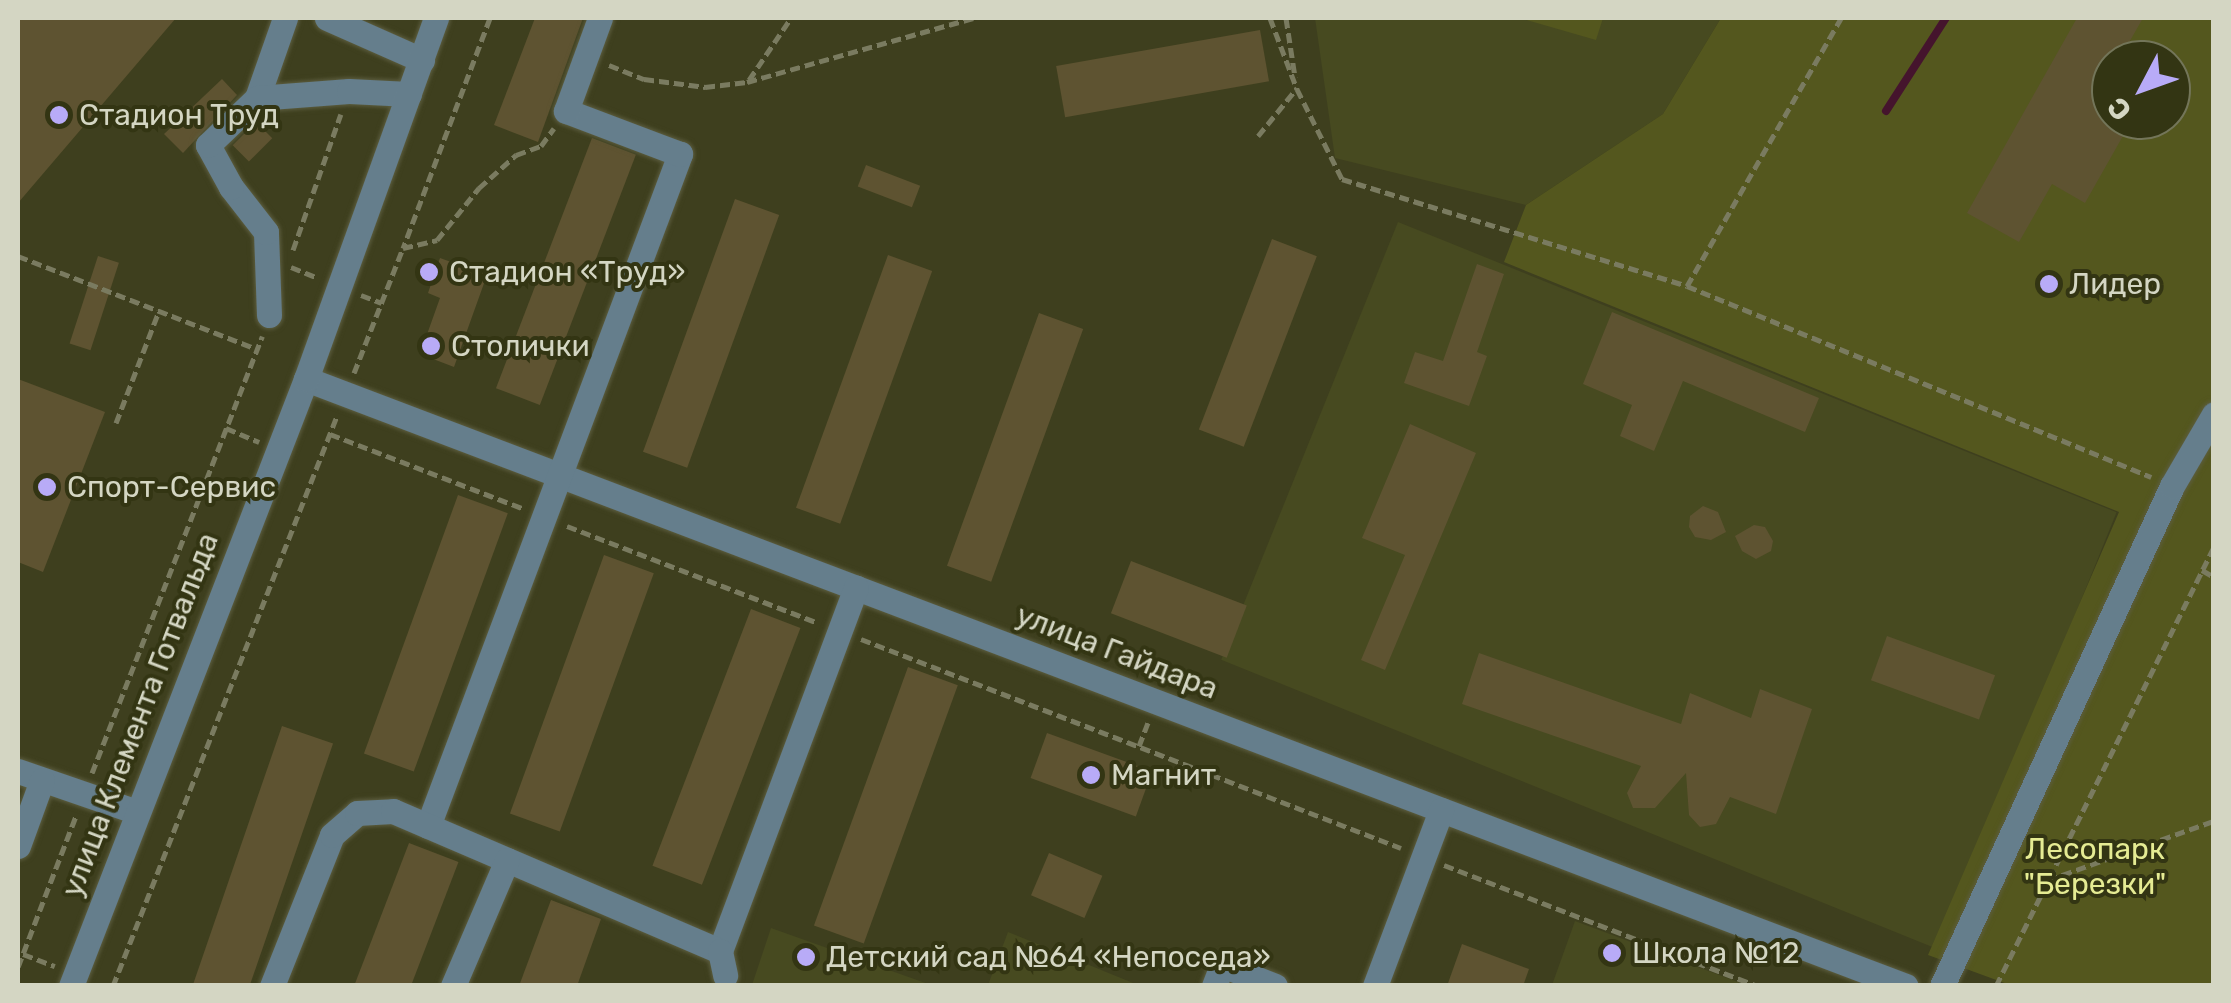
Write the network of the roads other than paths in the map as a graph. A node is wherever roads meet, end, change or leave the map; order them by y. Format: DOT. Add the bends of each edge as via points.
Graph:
graph roads {
  1 [pos="285,18"];
  2 [pos="328,18"];
  3 [pos="436,18"];
  4 [pos="600,18"];
  5 [pos="422,60"];
  6 [pos="410,94"];
  7 [pos="257,98"];
  8 [pos="270,315"];
  9 [pos="306,380"];
  10 [pos="2214,414"];
  11 [pos="559,476"];
  12 [pos="856,588"];
  13 [pos="30,776"];
  14 [pos="1441,810"];
  15 [pos="137,812"];
  16 [pos="428,826"];
  17 [pos="18,846"];
  18 [pos="507,860"];
  19 [pos="71,986"];
  20 [pos="272,986"];
  21 [pos="453,986"];
  22 [pos="1214,986"];
  23 [pos="1274,986"];
  24 [pos="1375,986"];
  25 [pos="1906,986"];
  26 [pos="1942,986"];
  1 -- 7 [label="street"];
  2 -- 5 [label="street"];
  3 -- 5 [label="street, улица Клемента Готвальда"];
  4 -- 11 [label="street" via="566,111 680,154"];
  5 -- 6 [label="street, улица Клемента Готвальда"];
  6 -- 7 [label="street"];
  6 -- 9 [label="street, улица Клемента Готвальда"];
  7 -- 8 [label="street" via="208,145 266,232"];
  9 -- 11 [label="street, улица Гайдара"];
  9 -- 15 [label="street, улица Клемента Готвальда"];
  10 -- 26 [label="street" via="2172,486"];
  11 -- 12 [label="street, улица Гайдара"];
  11 -- 16 [label="street"];
  12 -- 14 [label="street, улица Гайдара"];
  12 -- 18 [label="street" via="722,963"];
  13 -- 15 [label="street"];
  13 -- 17 [label="street"];
  14 -- 24 [label="street"];
  14 -- 25 [label="street, улица Гайдара"];
  15 -- 19 [label="street, улица Клемента Готвальда"];
  16 -- 18 [label="street"];
  16 -- 20 [label="street" via="392,811 357,813 332,835"];
  18 -- 21 [label="street"];
  22 -- 23 [label="street" via="1222,965"];
}
